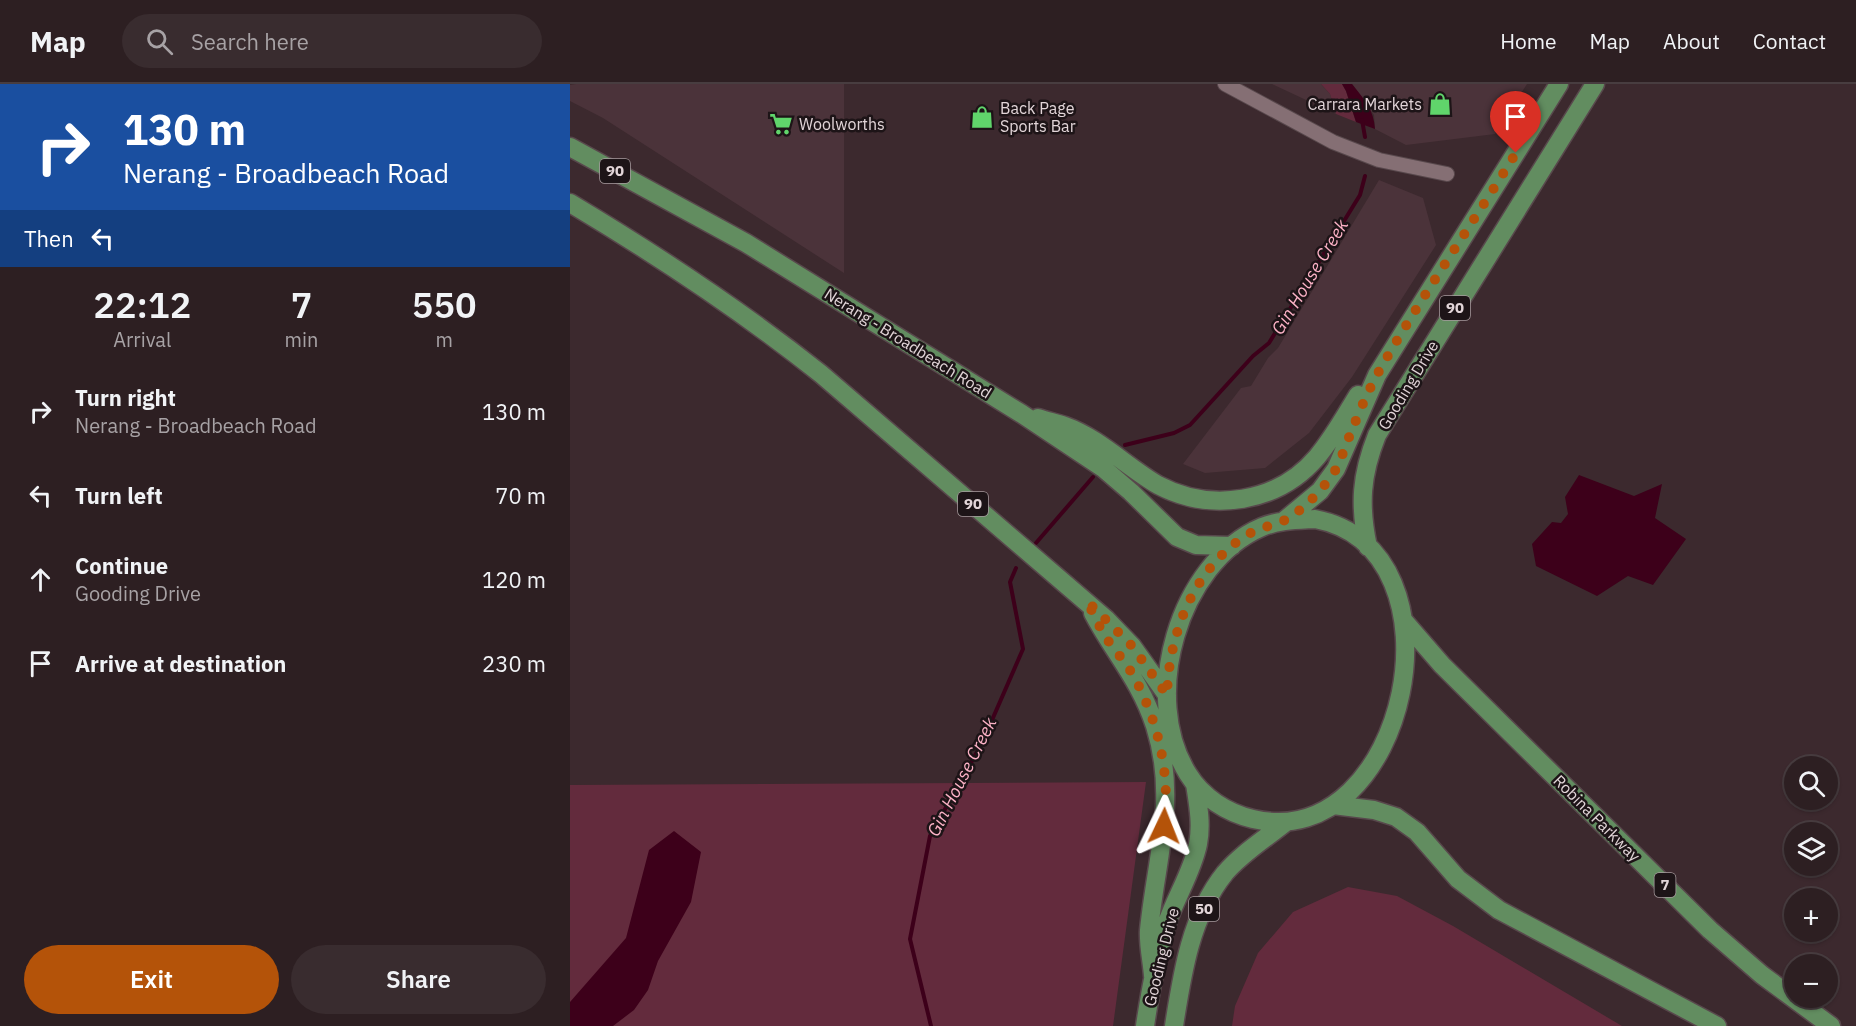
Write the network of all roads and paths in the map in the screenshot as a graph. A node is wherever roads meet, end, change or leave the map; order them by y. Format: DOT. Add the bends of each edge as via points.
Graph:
graph roads {
  1 [pos="1225,84"];
  2 [pos="1559,84"];
  3 [pos="1595,84"];
  4 [pos="570,147"];
  5 [pos="1447,174"];
  6 [pos="570,203"];
  7 [pos="1377,375"];
  8 [pos="1022,414"];
  9 [pos="1285,520"];
  10 [pos="1232,546"];
  11 [pos="1368,547"];
  12 [pos="1087,601"];
  13 [pos="1403,620"];
  14 [pos="1167,695"];
  15 [pos="1195,784"];
  16 [pos="1333,805"];
  17 [pos="1286,822"];
  18 [pos="1153,976"];
  19 [pos="1145,1026"];
  20 [pos="1174,1026"];
  21 [pos="1717,1026"];
  22 [pos="1831,1026"];
  1 -- 5 [label="street" via="1333,142 1379,159"];
  2 -- 7 [label="main road, Gooding Drive / 90"];
  3 -- 11 [label="main road, Gooding Drive / 90" via="1377,435 1368,459 1362,496"];
  4 -- 8 [label="main road, Nerang - Broadbeach Road / 90" via="762,252"];
  6 -- 12 [label="main road, 90" via="669,264 789,349"];
  7 -- 8 [label="main road, 90" via="1359,393 1318,456 1299,473 1259,496 1231,501 1173,492 1066,426"];
  7 -- 9 [label="main road, Gooding Drive" via="1336,469 1320,491"];
  8 -- 10 [label="main road, Nerang - Broadbeach Road" via="1103,468 1177,537 1196,545"];
  9 -- 10 [label="main road" via="1261,528"];
  9 -- 11 [label="main road" via="1327,522 1352,533"];
  10 -- 14 [label="main road" via="1204,576 1185,610 1172,647"];
  11 -- 13 [label="main road, 90" via="1391,580"];
  12 -- 14 [label="main road, 90" via="1132,646"];
  12 -- 18 [label="main road" via="1139,687 1161,750 1166,814 1149,933"];
  13 -- 16 [label="main road, 90" via="1403,683 1389,733 1363,776"];
  13 -- 22 [label="main road, Robina Parkway / 7" via="1442,665 1710,930"];
  14 -- 15 [label="main road, 90" via="1176,748"];
  15 -- 17 [label="main road, 90" via="1233,812 1259,820"];
  15 -- 18 [label="main road, Gooding Drive / 50" via="1198,842 1170,912"];
  16 -- 17 [label="main road, 90" via="1312,816"];
  16 -- 21 [label="main road" via="1396,817 1489,904"];
  17 -- 20 [label="main road, Gooding Drive / 50" via="1237,861 1208,899 1186,960"];
  18 -- 19 [label="main road, Gooding Drive / 50"];
}
